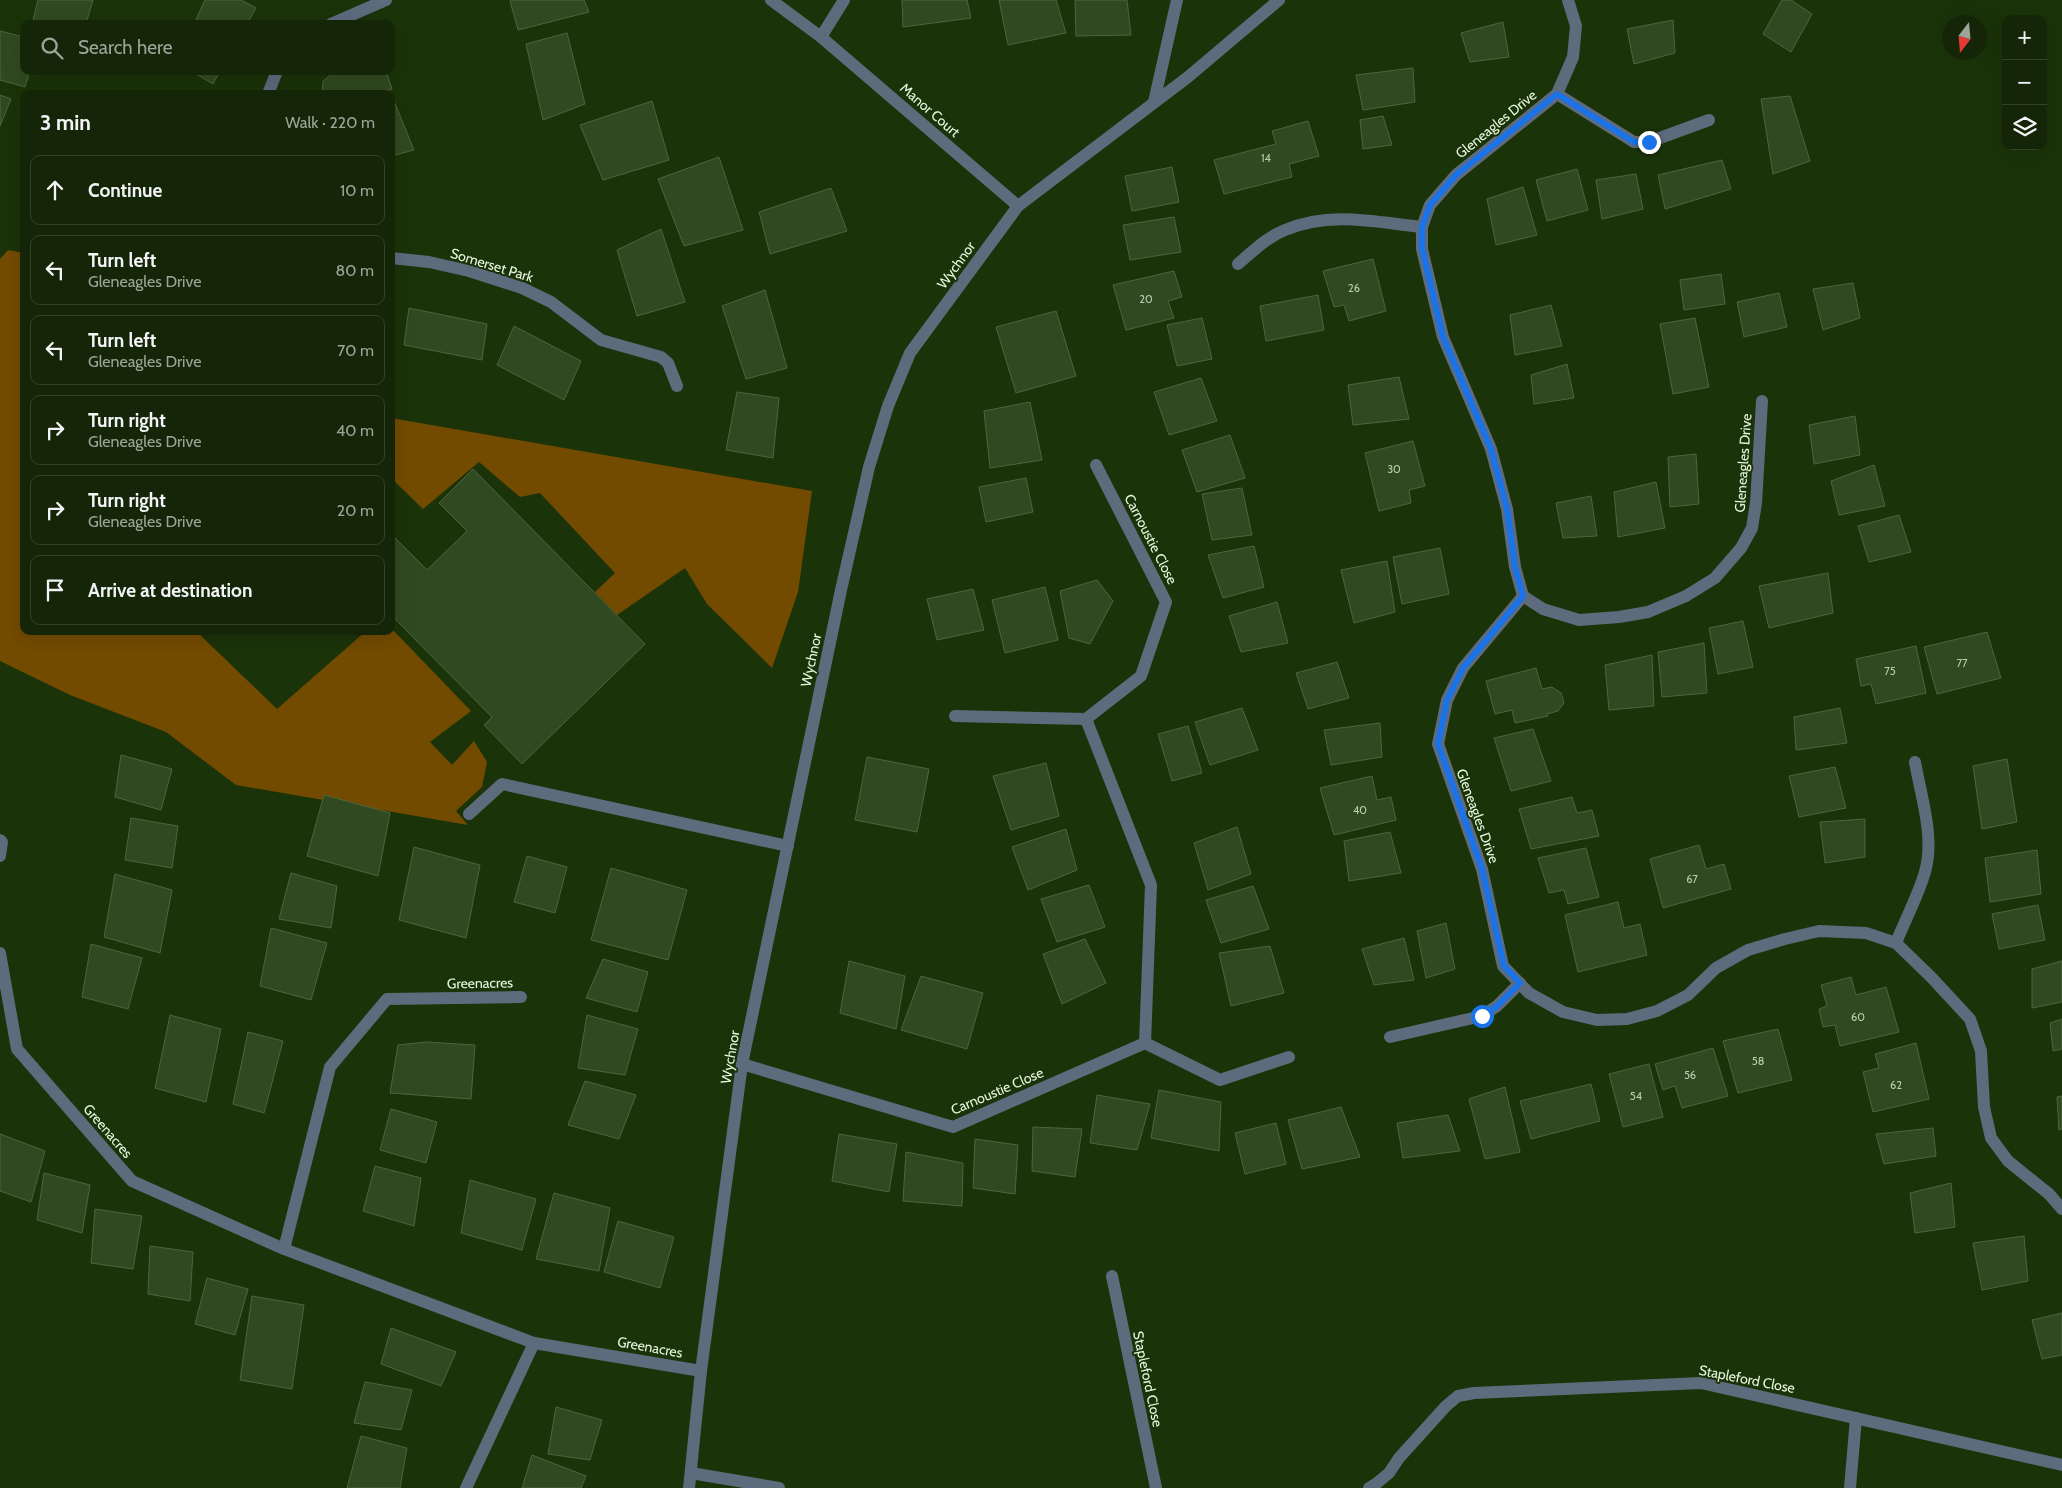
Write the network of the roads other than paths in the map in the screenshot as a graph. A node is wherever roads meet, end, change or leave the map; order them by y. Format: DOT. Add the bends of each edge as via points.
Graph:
graph roads {
  1 [pos="386,0"];
  2 [pos="771,0"];
  3 [pos="844,0"];
  4 [pos="1177,0"];
  5 [pos="1279,0"];
  6 [pos="1568,0"];
  7 [pos="340,20"];
  8 [pos="821,37"];
  9 [pos="275,75"];
  10 [pos="270,90"];
  11 [pos="1557,94"];
  12 [pos="1154,102"];
  13 [pos="1709,120"];
  14 [pos="1018,206"];
  15 [pos="1422,227"];
  16 [pos="395,258"];
  17 [pos="1238,264"];
  18 [pos="677,386"];
  19 [pos="1762,401"];
  20 [pos="1096,465"];
  21 [pos="1523,596"];
  22 [pos="955,716"];
  23 [pos="1086,719"];
  24 [pos="1915,762"];
  25 [pos="469,814"];
  26 [pos="0,840"];
  27 [pos="788,846"];
  28 [pos="0,856"];
  29 [pos="1896,943"];
  30 [pos="0,953"];
  31 [pos="1520,983"];
  32 [pos="521,997"];
  33 [pos="1390,1037"];
  34 [pos="1145,1043"];
  35 [pos="1289,1057"];
  36 [pos="742,1064"];
  37 [pos="2062,1209"];
  38 [pos="284,1249"];
  39 [pos="1112,1276"];
  40 [pos="534,1343"];
  41 [pos="701,1371"];
  42 [pos="1856,1418"];
  43 [pos="2062,1465"];
  44 [pos="691,1473"];
  45 [pos="466,1488"];
  46 [pos="690,1488"];
  47 [pos="779,1488"];
  48 [pos="1156,1488"];
  49 [pos="1369,1488"];
  50 [pos="1850,1488"];
  1 -- 7 [label="street"];
  2 -- 8 [label="street, Manor Court"];
  3 -- 8 [label="street"];
  4 -- 12 [label="street"];
  5 -- 12 [label="street, Wychnor"];
  6 -- 11 [label="street, Gleneagles Drive" via="1576,26 1573,57"];
  8 -- 14 [label="street, Manor Court"];
  9 -- 10 [label="street"];
  11 -- 13 [label="street, Gleneagles Drive" via="1634,142 1649,142"];
  11 -- 15 [label="street, Gleneagles Drive" via="1456,175 1430,205"];
  12 -- 14 [label="street, Wychnor"];
  14 -- 27 [label="street, Wychnor" via="910,353 888,406 869,467"];
  15 -- 17 [label="street" via="1343,218 1320,220 1284,230"];
  15 -- 21 [label="street, Gleneagles Drive" via="1422,248 1443,337 1491,449 1507,509 1515,567"];
  16 -- 18 [label="street, Somerset Park" via="461,269 522,288 551,302 601,340 661,357 668,363"];
  19 -- 21 [label="street, Gleneagles Drive" via="1752,528 1741,548 1715,578 1686,596 1648,612 1619,617 1578,620 1542,610"];
  20 -- 23 [label="street, Carnoustie Close" via="1166,602 1141,676"];
  21 -- 31 [label="street, Gleneagles Drive" via="1463,668 1447,700 1438,744 1482,869 1504,966"];
  22 -- 23 [label="street"];
  23 -- 34 [label="street" via="1152,885"];
  24 -- 29 [label="street" via="1928,848 1925,872"];
  25 -- 27 [label="street" via="502,784"];
  26 -- 28 [label="street"];
  27 -- 36 [label="street, Wychnor"];
  29 -- 31 [label="street, Gleneagles Drive" via="1866,933 1819,931 1785,939 1748,950 1716,968 1688,995 1656,1011 1627,1020 1596,1020 1563,1012 1529,993"];
  29 -- 37 [label="street, Gleneagles Drive" via="1970,1019 1981,1051 1984,1107 1991,1138 2008,1161 2049,1194"];
  30 -- 38 [label="street, Greenacres" via="17,1049 132,1181"];
  31 -- 33 [label="street" via="1482,1016"];
  32 -- 38 [label="street, Greenacres" via="386,999 330,1067"];
  34 -- 35 [label="street" via="1220,1080"];
  34 -- 36 [label="street, Carnoustie Close" via="953,1127"];
  36 -- 41 [label="street, Wychnor"];
  38 -- 40 [label="street, Greenacres"];
  39 -- 48 [label="street, Stapleford Close"];
  40 -- 41 [label="street, Greenacres"];
  40 -- 45 [label="street"];
  41 -- 44 [label="street, Wychnor"];
  42 -- 43 [label="street, Stapleford Close"];
  42 -- 49 [label="street, Stapleford Close" via="1701,1383 1474,1393 1458,1396 1446,1406 1388,1473"];
  42 -- 50 [label="street"];
  44 -- 46 [label="street, Wychnor"];
  44 -- 47 [label="street"];
}
